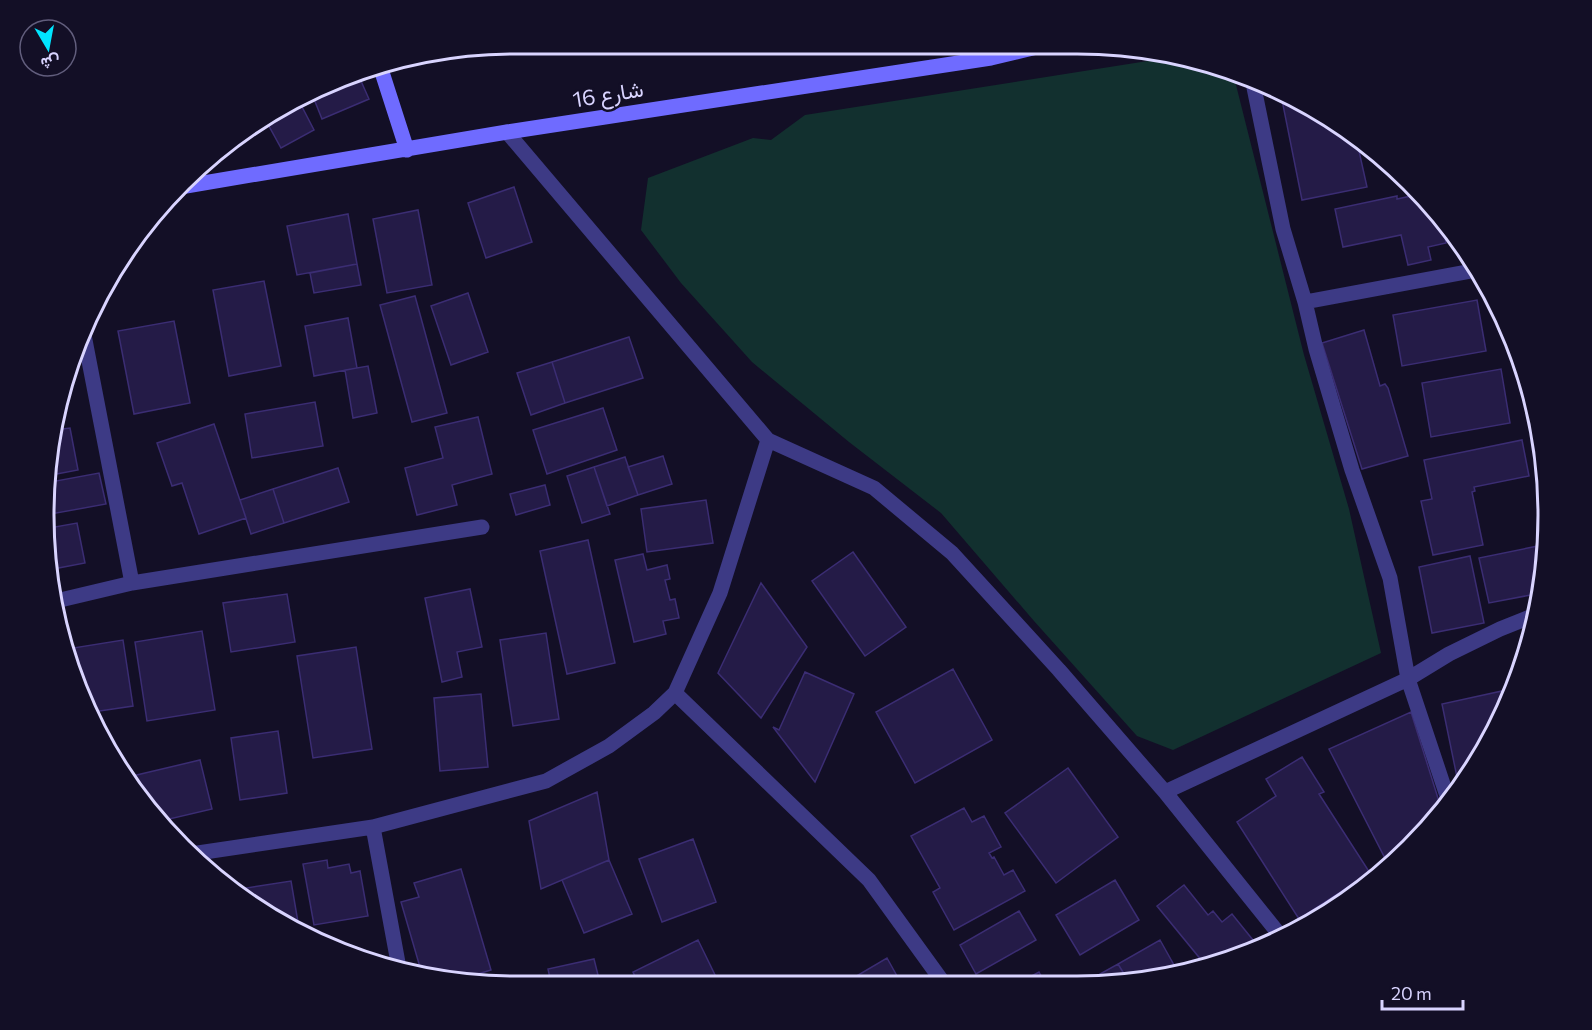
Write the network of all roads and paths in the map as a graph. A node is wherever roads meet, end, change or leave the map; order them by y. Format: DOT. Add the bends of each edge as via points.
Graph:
graph roads {
  1 [pos="1008,54"];
  2 [pos="382,74"];
  3 [pos="1254,90"];
  4 [pos="507,132"];
  5 [pos="407,150"];
  6 [pos="193,185"];
  7 [pos="1468,272"];
  8 [pos="1305,302"];
  9 [pos="86,346"];
  10 [pos="768,440"];
  11 [pos="482,527"];
  12 [pos="132,583"];
  13 [pos="62,600"];
  14 [pos="1526,619"];
  15 [pos="1408,678"];
  16 [pos="675,693"];
  17 [pos="1165,792"];
  18 [pos="1446,792"];
  19 [pos="373,827"];
  20 [pos="201,853"];
  21 [pos="1277,930"];
  22 [pos="398,960"];
  23 [pos="938,976"];
  1 -- 4 [label="street, شارع 16"];
  2 -- 5 [label="street"];
  3 -- 8 [label="street" via="1283,229"];
  4 -- 5 [label="street, شارع 16"];
  4 -- 10 [label="street"];
  5 -- 6 [label="street, شارع 16"];
  7 -- 8 [label="street"];
  8 -- 15 [label="street" via="1352,470 1390,578"];
  9 -- 12 [label="street"];
  10 -- 16 [label="street" via="720,593"];
  10 -- 17 [label="street" via="874,488 952,553"];
  11 -- 12 [label="street"];
  12 -- 13 [label="street"];
  14 -- 15 [label="street"];
  15 -- 17 [label="street"];
  15 -- 18 [label="street"];
  16 -- 19 [label="street" via="609,746 546,781"];
  16 -- 23 [label="street" via="869,880"];
  17 -- 21 [label="street"];
  19 -- 20 [label="street"];
  19 -- 22 [label="street"];
}
